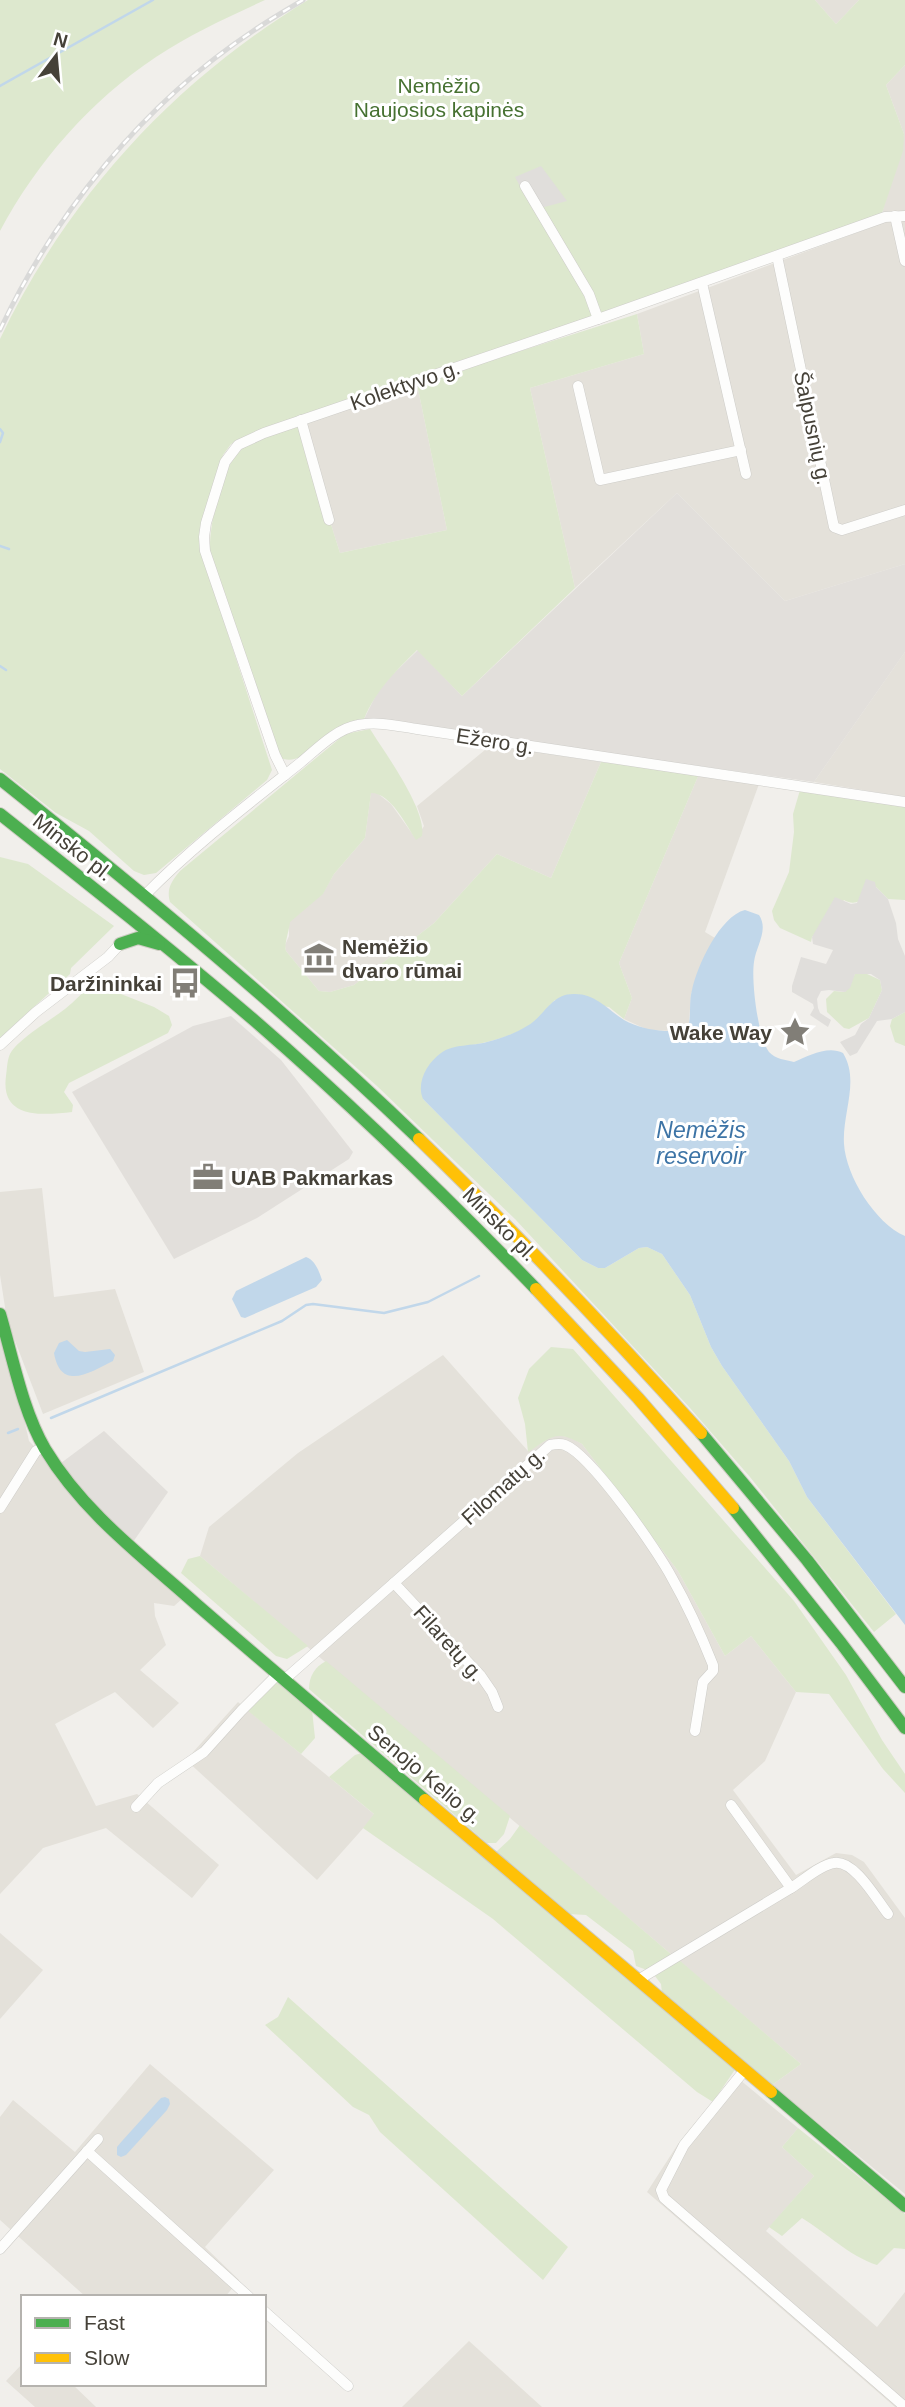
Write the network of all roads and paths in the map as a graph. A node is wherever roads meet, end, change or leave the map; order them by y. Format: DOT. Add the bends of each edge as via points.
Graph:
graph roads {
  1 [pos="525,186"];
  2 [pos="900,216"];
  3 [pos="777,256"];
  4 [pos="905,261"];
  5 [pos="702,283"];
  6 [pos="598,319"];
  7 [pos="578,386"];
  8 [pos="301,420"];
  9 [pos="741,450"];
  10 [pos="746,474"];
  11 [pos="905,510"];
  12 [pos="329,520"];
  13 [pos="285,775"];
  14 [pos="0,779"];
  15 [pos="905,802"];
  16 [pos="0,814"];
  17 [pos="144,896"];
  18 [pos="118,906"];
  19 [pos="120,944"];
  20 [pos="162,945"];
  21 [pos="0,1045"];
  22 [pos="0,1314"];
  23 [pos="44,1447"];
  24 [pos="0,1508"];
  25 [pos="394,1583"];
  26 [pos="281,1677"];
  27 [pos="905,1687"];
  28 [pos="498,1707"];
  29 [pos="905,1728"];
  30 [pos="695,1731"];
  31 [pos="731,1805"];
  32 [pos="136,1807"];
  33 [pos="791,1888"];
  34 [pos="888,1914"];
  35 [pos="638,1980"];
  36 [pos="744,2071"];
  37 [pos="98,2139"];
  38 [pos="87,2151"];
  39 [pos="905,2206"];
  40 [pos="0,2249"];
  41 [pos="247,2295"];
  42 [pos="266,2313"];
  43 [pos="348,2386"];
  44 [pos="905,2407"];
  1 -- 6 [label="street" via="589,293"];
  2 -- 3 [label="street, Kolektyvo g." via="885,217"];
  2 -- 4 [label="street"];
  3 -- 5 [label="street, Kolektyvo g."];
  3 -- 11 [label="street, Šalpusnių g." via="834,527 842,530"];
  5 -- 6 [label="street, Kolektyvo g."];
  5 -- 9 [label="street"];
  6 -- 8 [label="street, Kolektyvo g."];
  7 -- 9 [label="street" via="600,480"];
  8 -- 12 [label="street"];
  8 -- 13 [label="street, Kolektyvo g." via="247,440 230,452 204,537 205,551"];
  9 -- 10 [label="street"];
  13 -- 15 [label="street, Ežero g." via="338,733 374,723"];
  13 -- 17 [label="street, Ežero g."];
  14 -- 17 [label="main road, Minsko pl."];
  16 -- 18 [label="main road, Minsko pl."];
  17 -- 27 [label="main road, Minsko pl." via="380,1101 546,1263 759,1500"];
  18 -- 19 [label="main road" via="124,932"];
  18 -- 20 [label="main road, Minsko pl."];
  19 -- 20 [label="main road" via="138,938"];
  19 -- 21 [label="street"];
  20 -- 29 [label="main road, Minsko pl." via="338,1094 563,1314 757,1537"];
  22 -- 23 [label="main road, Senojo Kelio g."];
  23 -- 24 [label="street" via="36,1451"];
  23 -- 26 [label="main road, Senojo Kelio g." via="88,1507"];
  25 -- 26 [label="street, Filomatų g."];
  25 -- 28 [label="street, Filaretų g." via="481,1676"];
  25 -- 30 [label="street, Filomatų g." via="550,1445 567,1446 620,1500 671,1575 698,1627 713,1671 703,1682"];
  26 -- 32 [label="street, Filomatų g." via="241,1711 204,1752 158,1783"];
  26 -- 35 [label="main road, Senojo Kelio g."];
  31 -- 33 [label="street"];
  33 -- 34 [label="street" via="840,1862 855,1870"];
  33 -- 35 [label="street"];
  35 -- 36 [label="main road, Senojo Kelio g."];
  36 -- 39 [label="main road, Senojo Kelio g."];
  36 -- 44 [label="street" via="684,2145 661,2190 664,2198"];
  37 -- 38 [label="street"];
  38 -- 40 [label="street"];
  38 -- 41 [label="street"];
  42 -- 43 [label="street"];
}
